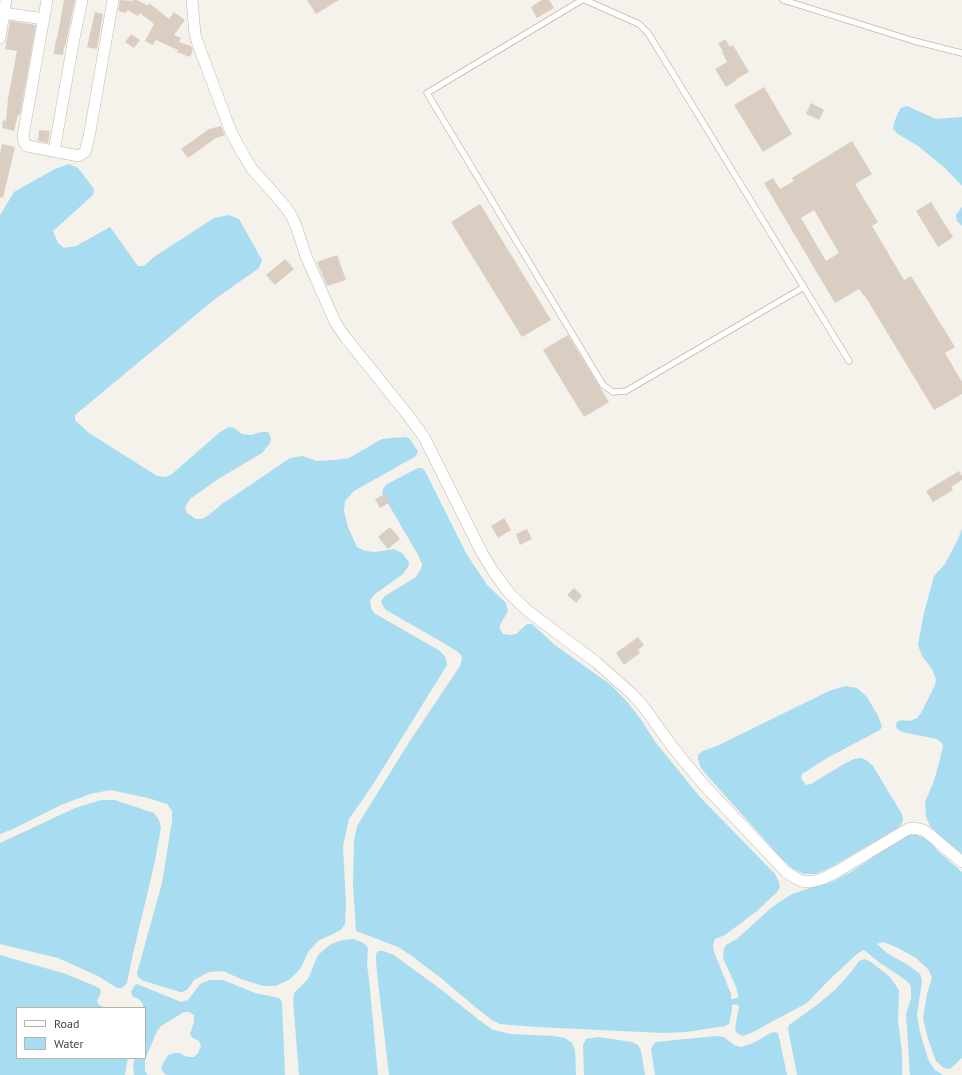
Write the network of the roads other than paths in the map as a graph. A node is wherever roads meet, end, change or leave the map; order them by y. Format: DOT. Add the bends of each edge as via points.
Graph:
graph roads {
  1 [pos="6,0"];
  2 [pos="47,0"];
  3 [pos="82,0"];
  4 [pos="113,0"];
  5 [pos="192,0"];
  6 [pos="582,0"];
  7 [pos="585,0"];
  8 [pos="783,0"];
  9 [pos="2,15"];
  10 [pos="44,20"];
  11 [pos="0,38"];
  12 [pos="962,53"];
  13 [pos="54,151"];
  14 [pos="804,287"];
  15 [pos="849,361"];
  16 [pos="962,862"];
  1 -- 9 [label="street"];
  2 -- 10 [label="street"];
  3 -- 13 [label="street"];
  4 -- 13 [label="street" via="85,152 79,156"];
  5 -- 16 [label="street" via="195,34 231,132 252,169 291,215 335,322 424,438 482,553 509,593 628,690 703,784 794,877 808,882 822,879 913,828 929,834"];
  6 -- 14 [label="lane" via="427,94 603,384 613,392 626,391"];
  7 -- 14 [label="lane" via="639,24 648,33"];
  8 -- 12 [label="lane"];
  9 -- 10 [label="street"];
  9 -- 11 [label="street"];
  10 -- 13 [label="street" via="23,136 26,146"];
  14 -- 15 [label="lane"];
}
